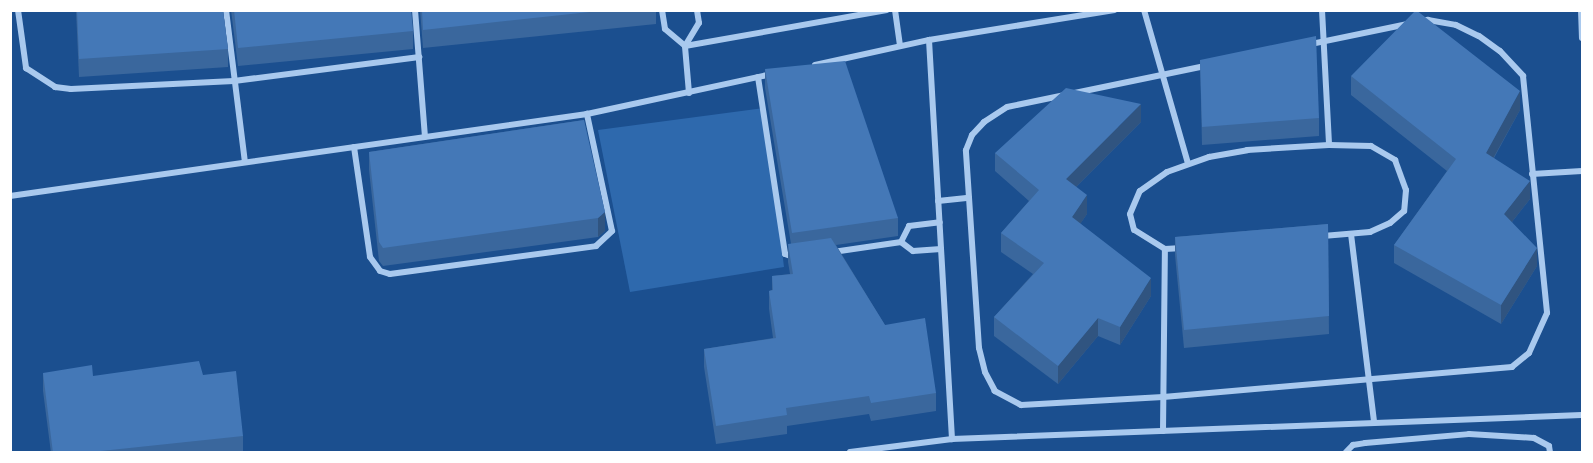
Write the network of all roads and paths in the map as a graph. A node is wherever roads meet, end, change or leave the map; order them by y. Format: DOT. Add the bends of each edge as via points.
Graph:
graph roads {
  1 [pos="18,10"];
  2 [pos="226,10"];
  3 [pos="415,10"];
  4 [pos="662,10"];
  5 [pos="697,10"];
  6 [pos="887,10"];
  7 [pos="895,10"];
  8 [pos="1115,10"];
  9 [pos="1144,10"];
  10 [pos="1322,10"];
  11 [pos="1581,10"];
  12 [pos="1582,38"];
  13 [pos="1323,39"];
  14 [pos="929,40"];
  15 [pos="685,46"];
  16 [pos="900,46"];
  17 [pos="419,57"];
  18 [pos="802,68"];
  19 [pos="780,72"];
  20 [pos="1163,76"];
  21 [pos="758,77"];
  22 [pos="234,81"];
  23 [pos="690,93"];
  24 [pos="587,114"];
  25 [pos="425,137"];
  26 [pos="1329,146"];
  27 [pos="354,147"];
  28 [pos="245,162"];
  29 [pos="1188,163"];
  30 [pos="1582,171"];
  31 [pos="1532,174"];
  32 [pos="10,196"];
  33 [pos="969,198"];
  34 [pos="938,201"];
  35 [pos="940,222"];
  36 [pos="1351,234"];
  37 [pos="902,242"];
  38 [pos="941,249"];
  39 [pos="1165,249"];
  40 [pos="825,253"];
  41 [pos="803,256"];
  42 [pos="1371,382"];
  43 [pos="1163,398"];
  44 [pos="1582,415"];
  45 [pos="1374,423"];
  46 [pos="1163,431"];
  47 [pos="952,439"];
  48 [pos="850,453"];
  49 [pos="1346,453"];
  50 [pos="1550,453"];
  1 -- 22 [label="street" via="26,68 55,87"];
  2 -- 22 [label="street"];
  3 -- 17 [label="street"];
  4 -- 15 [label="street" via="665,29"];
  5 -- 15 [label="street" via="699,23"];
  6 -- 15 [label="street"];
  7 -- 16 [label="street"];
  8 -- 14 [label="street"];
  9 -- 20 [label="street"];
  10 -- 13 [label="street"];
  11 -- 12 [label="street"];
  13 -- 20 [label="street"];
  13 -- 26 [label="street"];
  13 -- 31 [label="street" via="1428,20 1456,25 1479,36 1500,51 1523,76"];
  14 -- 16 [label="street"];
  14 -- 34 [label="street"];
  15 -- 23 [label="street"];
  16 -- 18 [label="street"];
  17 -- 22 [label="street"];
  17 -- 25 [label="street"];
  19 -- 21 [label="street"];
  20 -- 29 [label="street"];
  20 -- 33 [label="street" via="1007,107 984,122 969,141"];
  21 -- 23 [label="street"];
  21 -- 41 [label="street" via="785,254"];
  22 -- 28 [label="street"];
  23 -- 24 [label="street"];
  24 -- 25 [label="street"];
  24 -- 27 [label="street" via="612,231 596,246 390,274 380,271 370,257"];
  25 -- 27 [label="street"];
  26 -- 29 [label="street" via="1247,150"];
  26 -- 36 [label="street" via="1371,146 1385,153 1395,160 1406,190 1404,211 1390,223"];
  27 -- 28 [label="street"];
  28 -- 32 [label="street"];
  29 -- 39 [label="street" via="1167,172 1140,192 1130,214 1134,230"];
  30 -- 31 [label="street"];
  31 -- 42 [label="street" via="1547,313 1529,353 1512,367"];
  33 -- 34 [label="street"];
  33 -- 43 [label="street" via="979,348 995,391 1021,405"];
  34 -- 35 [label="street"];
  35 -- 37 [label="street" via="909,226"];
  35 -- 38 [label="street"];
  36 -- 39 [label="street"];
  36 -- 42 [label="street"];
  37 -- 38 [label="street" via="913,251"];
  37 -- 40 [label="street"];
  38 -- 47 [label="street"];
  39 -- 43 [label="street"];
  42 -- 43 [label="street"];
  42 -- 45 [label="street"];
  43 -- 46 [label="street"];
  44 -- 45 [label="street"];
  45 -- 46 [label="street"];
  46 -- 47 [label="street"];
  47 -- 48 [label="street"];
  49 -- 50 [label="street" via="1353,445 1365,443 1469,434 1534,438 1549,446"];
}
